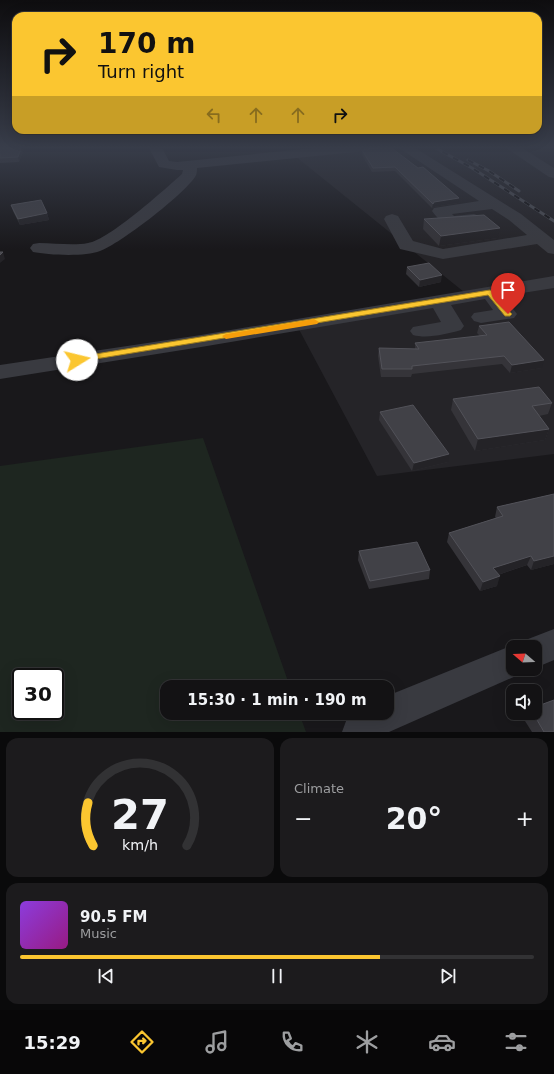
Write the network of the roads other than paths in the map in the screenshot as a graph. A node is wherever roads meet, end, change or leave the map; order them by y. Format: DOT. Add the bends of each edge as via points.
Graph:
graph roads {
  1 [pos="184,180"];
  2 [pos="456,180"];
  3 [pos="494,204"];
  4 [pos="511,215"];
  5 [pos="392,219"];
  6 [pos="540,238"];
  7 [pos="39,248"];
  8 [pos="554,249"];
  9 [pos="554,282"];
  10 [pos="490,293"];
  11 [pos="439,301"];
  12 [pos="481,317"];
  13 [pos="420,331"];
  14 [pos="0,372"];
  15 [pos="554,644"];
  16 [pos="542,649"];
  17 [pos="506,664"];
  18 [pos="361,728"];
  1 -- 7 [label="street" via="165,198 110,240 93,248"];
  2 -- 3 [label="street"];
  3 -- 4 [label="street"];
  3 -- 4 [label="street" via="440,211 450,222"];
  4 -- 6 [label="street"];
  5 -- 6 [label="street" via="406,246 443,254"];
  6 -- 8 [label="street"];
  9 -- 10 [label="street"];
  10 -- 11 [label="street"];
  10 -- 12 [label="street" via="508,314"];
  11 -- 13 [label="street" via="454,326"];
  11 -- 14 [label="street"];
  15 -- 16 [label="street"];
  17 -- 18 [label="street"];
}
